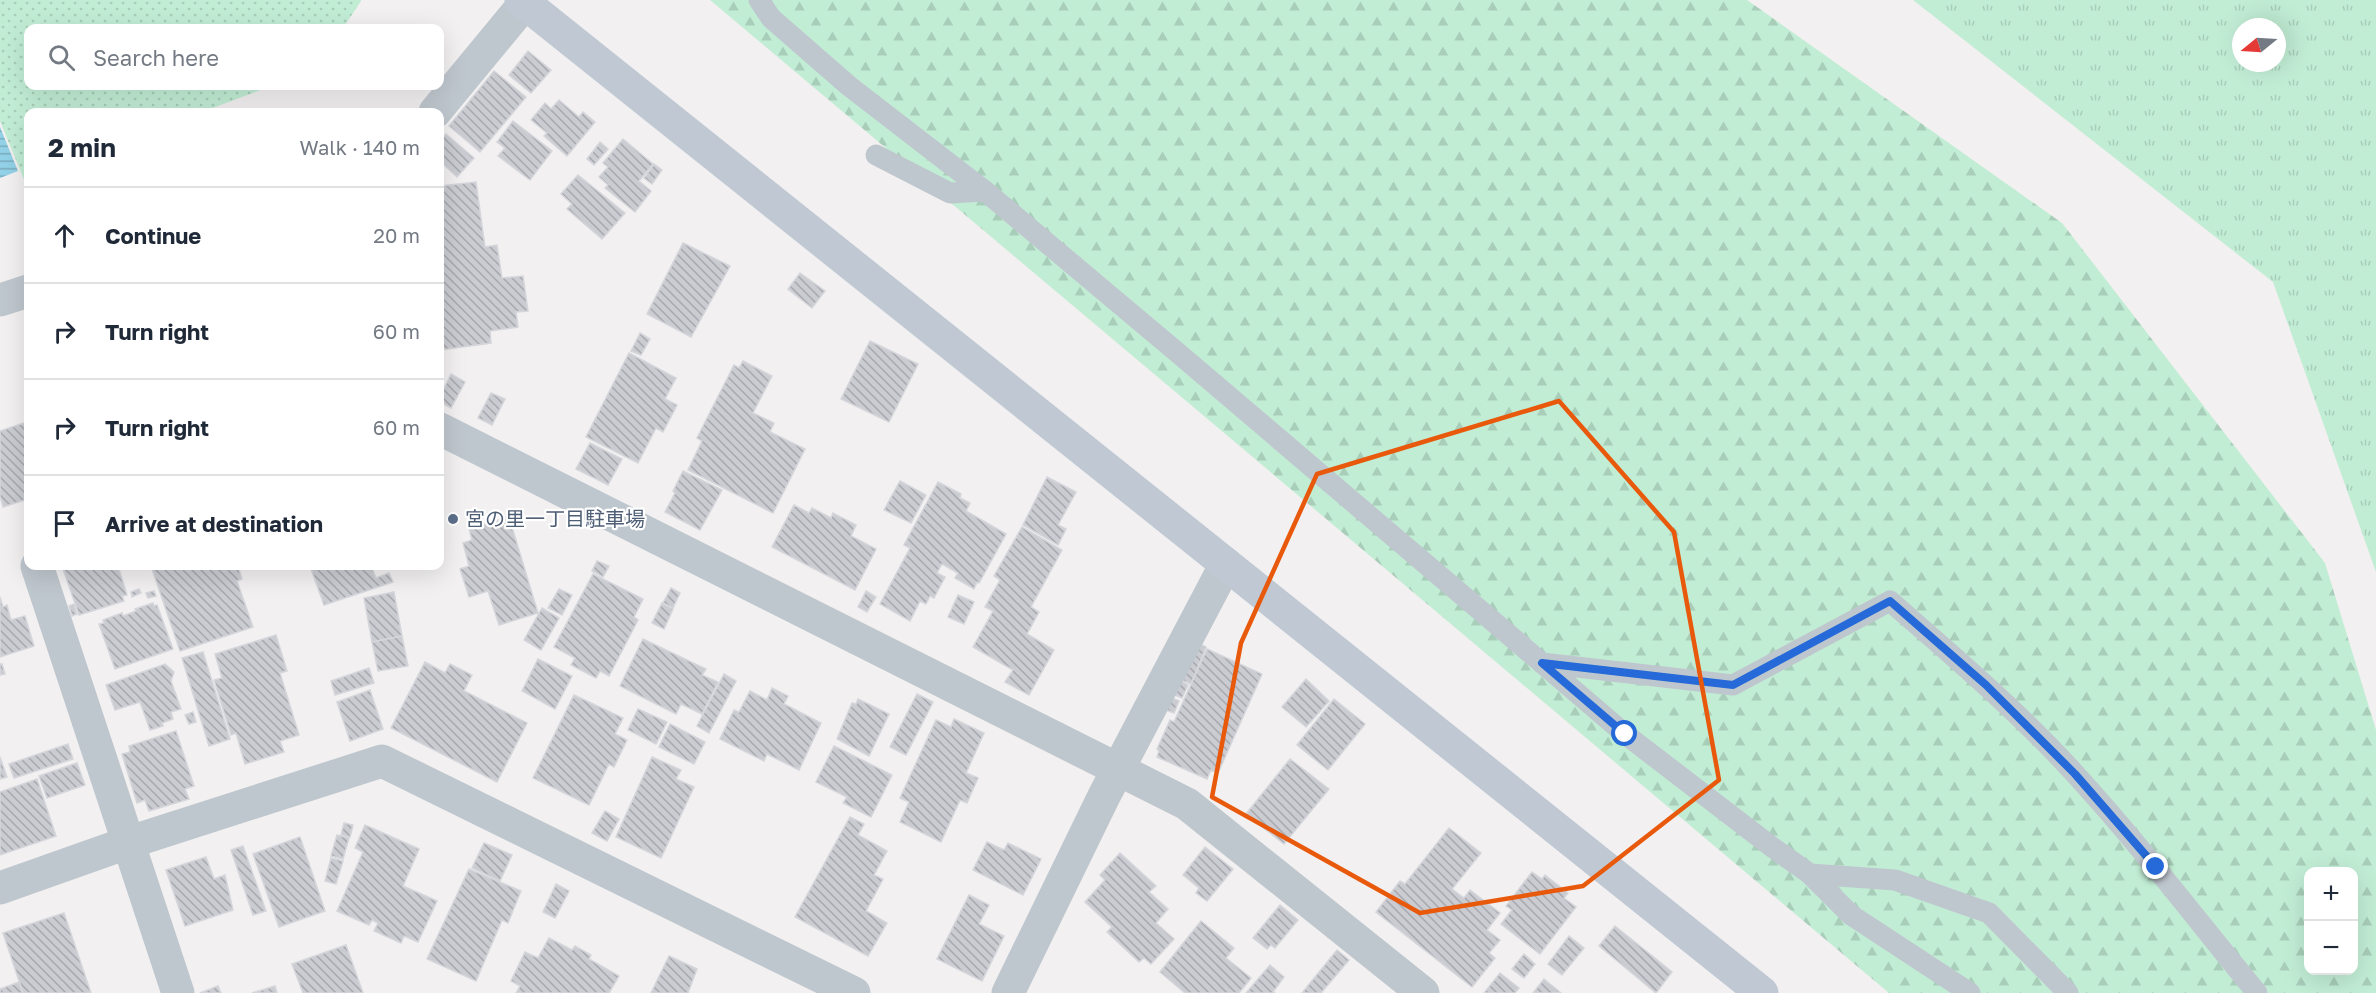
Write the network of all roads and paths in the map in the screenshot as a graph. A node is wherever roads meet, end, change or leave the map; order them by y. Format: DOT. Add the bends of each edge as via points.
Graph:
graph roads {
  1 [pos="759,0"];
  2 [pos="523,2"];
  3 [pos="438,108"];
  4 [pos="876,155"];
  5 [pos="985,191"];
  6 [pos="24,292"];
  7 [pos="0,300"];
  8 [pos="444,431"];
  9 [pos="1226,564"];
  10 [pos="38,570"];
  11 [pos="1542,663"];
  12 [pos="1117,770"];
  13 [pos="127,843"];
  14 [pos="1810,874"];
  15 [pos="0,888"];
  16 [pos="178,993"];
  17 [pos="854,993"];
  18 [pos="1008,993"];
  19 [pos="1423,993"];
  20 [pos="1762,993"];
  21 [pos="1970,993"];
  22 [pos="2068,993"];
  23 [pos="2257,993"];
  1 -- 5 [label="lane" via="771,18 849,86"];
  2 -- 3 [label="street"];
  2 -- 9 [label="street"];
  4 -- 5 [label="lane" via="950,193"];
  5 -- 11 [label="lane"];
  6 -- 7 [label="street"];
  8 -- 12 [label="street"];
  9 -- 12 [label="street"];
  9 -- 20 [label="street"];
  10 -- 13 [label="street"];
  11 -- 14 [label="lane" via="1625,734"];
  11 -- 23 [label="lane" via="1733,685 1890,601 1986,685 2075,774"];
  12 -- 18 [label="street"];
  12 -- 19 [label="street" via="1187,804"];
  13 -- 15 [label="street"];
  13 -- 16 [label="street"];
  13 -- 17 [label="street" via="382,760"];
  14 -- 21 [label="lane" via="1851,915"];
  14 -- 22 [label="lane" via="1895,880 1989,913"];
}
